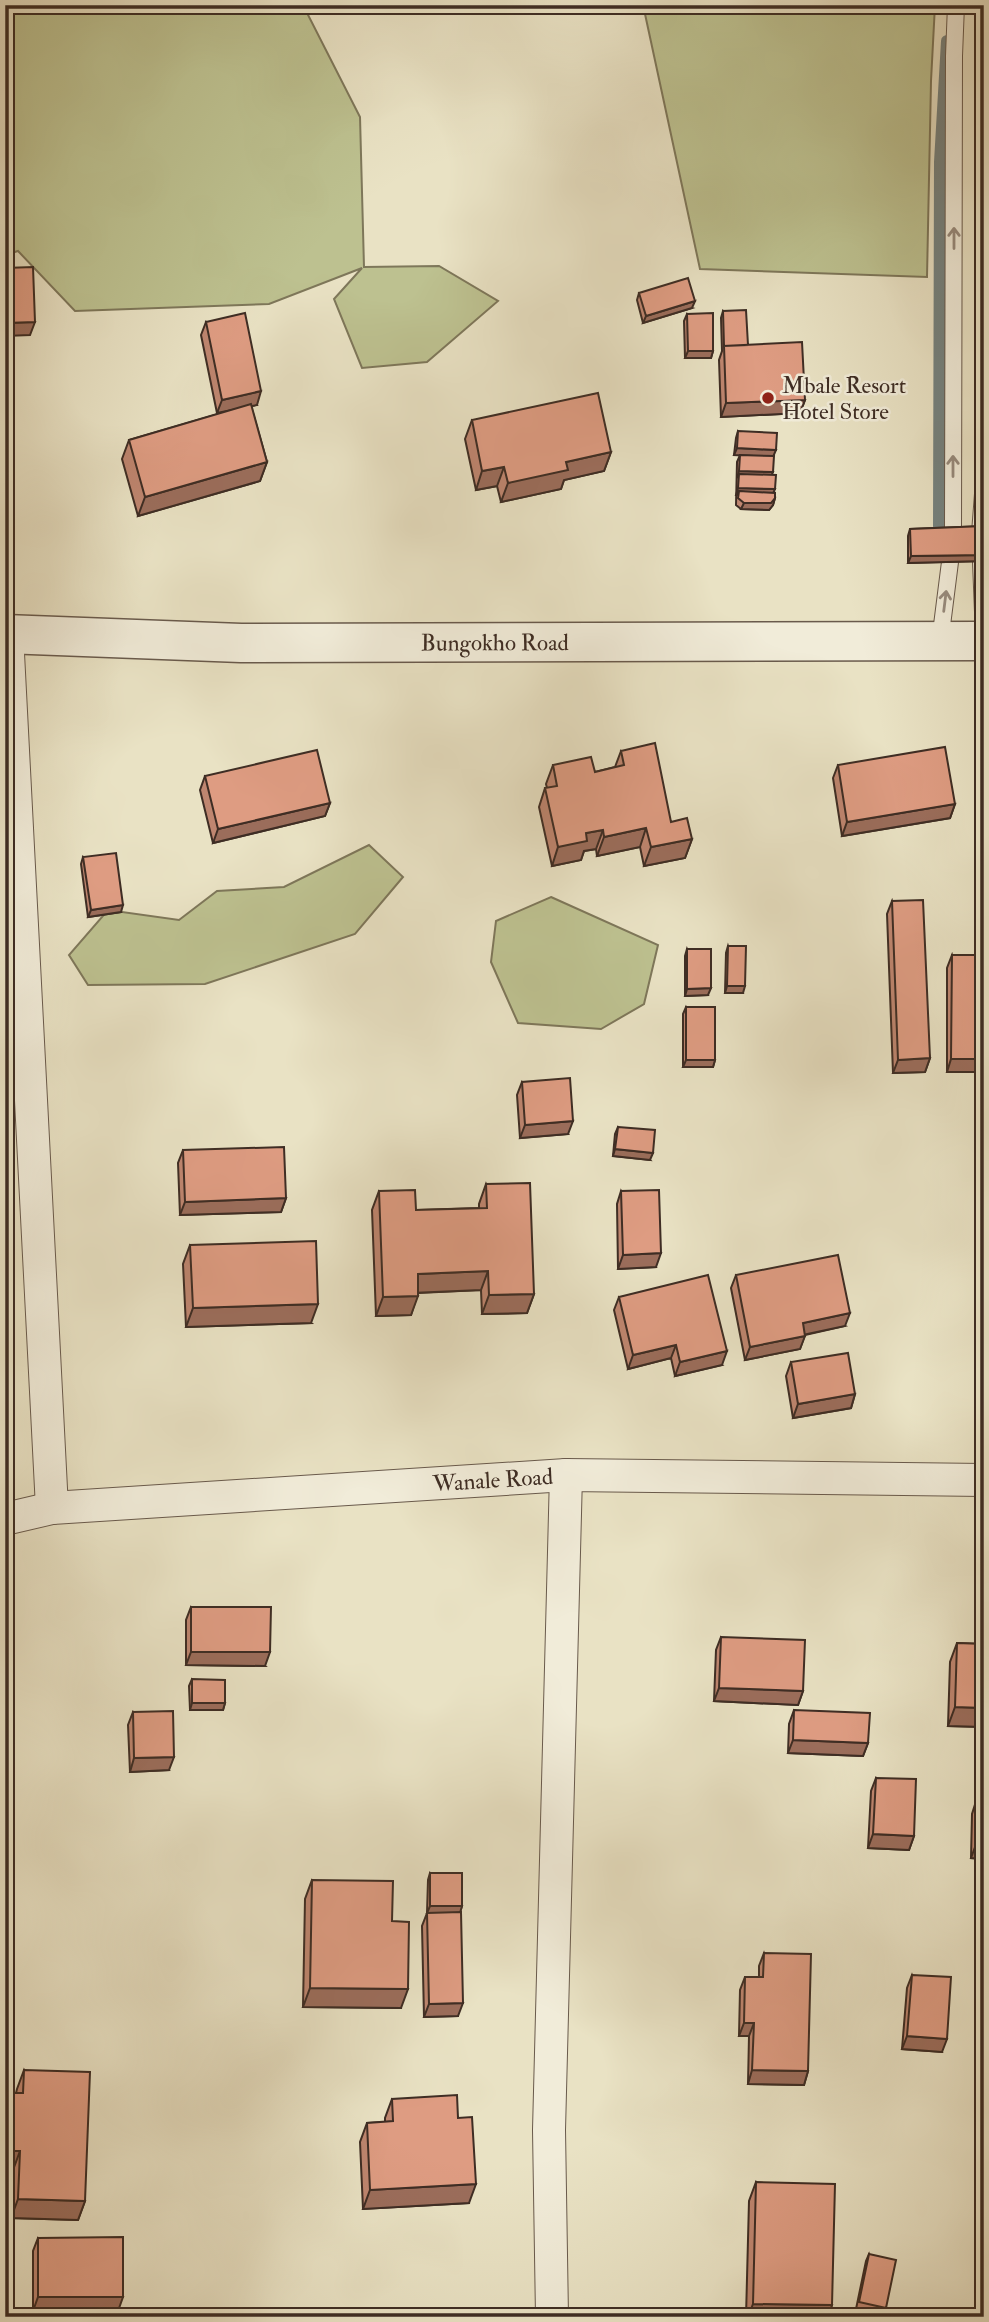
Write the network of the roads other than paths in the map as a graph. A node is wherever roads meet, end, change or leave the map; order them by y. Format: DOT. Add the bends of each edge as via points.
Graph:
graph roads {
  1 [pos="956,5"];
  2 [pos="984,481"];
  3 [pos="980,533"];
  4 [pos="953,534"];
  5 [pos="950,562"];
  6 [pos="981,562"];
  7 [pos="6,634"];
  8 [pos="984,639"];
  9 [pos="940,641"];
  10 [pos="566,1475"];
  11 [pos="984,1480"];
  12 [pos="51,1508"];
  13 [pos="5,1519"];
  14 [pos="552,2317"];
  4 -- 1 [label="lane, one-way"];
  2 -- 3 [label="lane"];
  9 -- 5 [label="lane, one-way"];
  6 -- 8 [label="lane"];
  7 -- 9 [label="street, Bungokho Road" via="241,643"];
  7 -- 12 [label="street"];
  8 -- 9 [label="street, Bungokho Road"];
  10 -- 11 [label="street, Wanale Road"];
  10 -- 12 [label="street, Wanale Road"];
  10 -- 14 [label="street" via="549,2130"];
  12 -- 13 [label="street, Wanale Road"];
}
